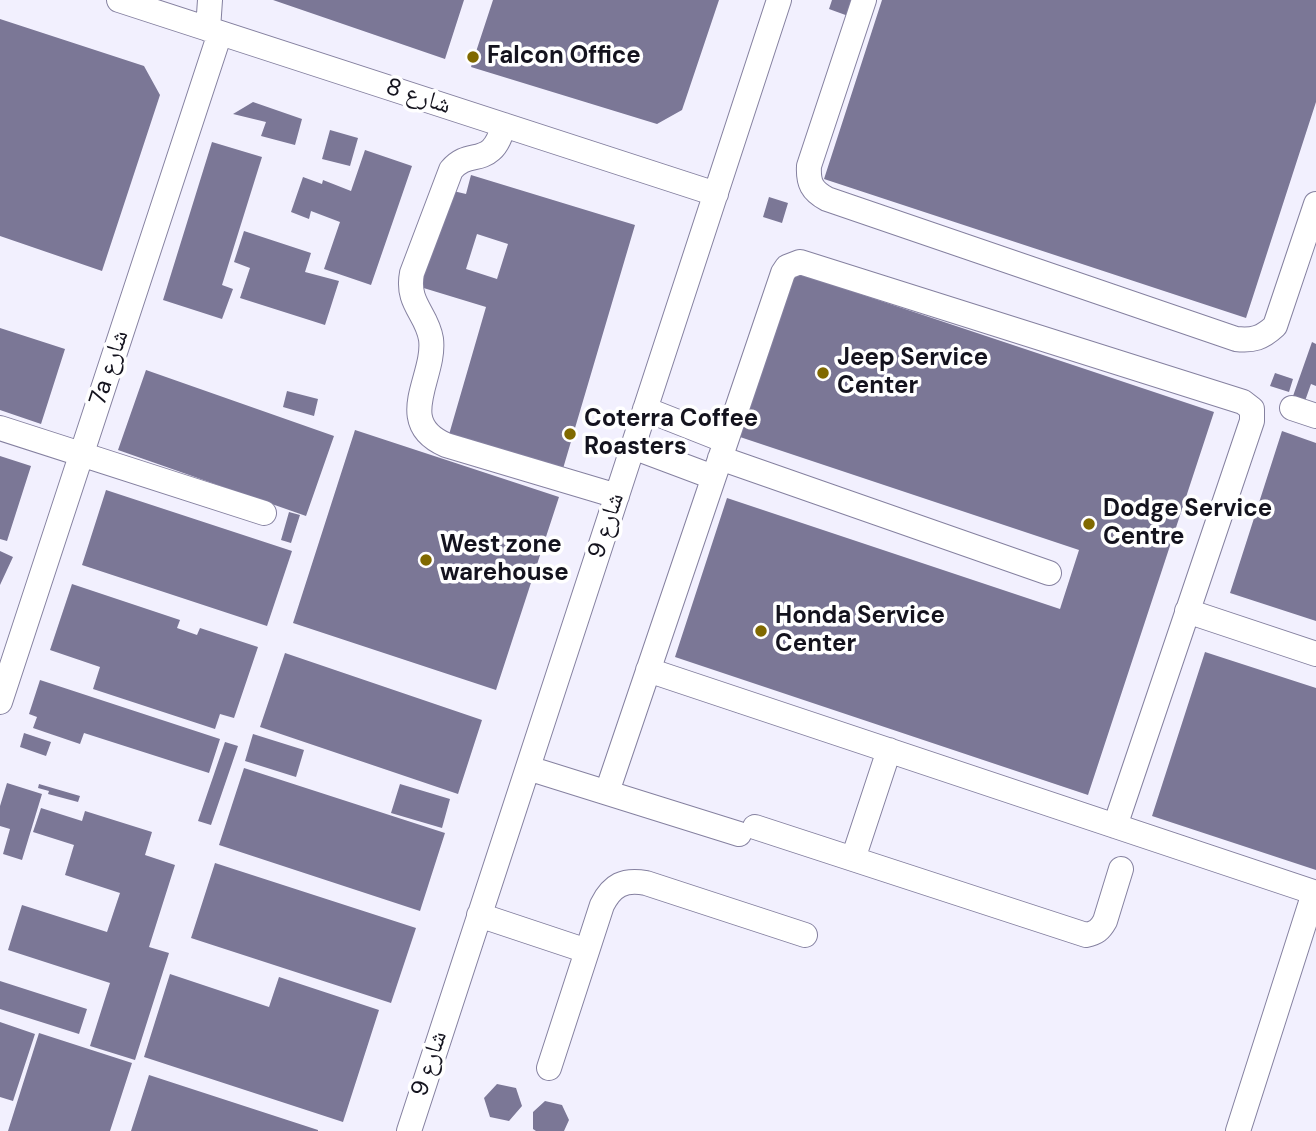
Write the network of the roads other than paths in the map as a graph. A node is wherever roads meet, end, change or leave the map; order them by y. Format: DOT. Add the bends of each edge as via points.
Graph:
graph roads {
  1 [pos="119,0"];
  2 [pos="210,0"];
  3 [pos="779,0"];
  4 [pos="864,0"];
  5 [pos="214,31"];
  6 [pos="504,125"];
  7 [pos="716,194"];
  8 [pos="1316,204"];
  9 [pos="1292,408"];
  10 [pos="645,409"];
  11 [pos="1316,416"];
  12 [pos="0,428"];
  13 [pos="633,447"];
  14 [pos="82,454"];
  15 [pos="720,459"];
  16 [pos="617,496"];
  17 [pos="264,513"];
  18 [pos="1049,573"];
  19 [pos="1187,611"];
  20 [pos="1316,654"];
  21 [pos="648,670"];
  22 [pos="0,702"];
  23 [pos="889,750"];
  24 [pos="528,768"];
  25 [pos="607,792"];
  26 [pos="1115,826"];
  27 [pos="853,859"];
  28 [pos="1121,869"];
  29 [pos="1315,893"];
  30 [pos="480,915"];
  31 [pos="805,935"];
  32 [pos="587,951"];
  33 [pos="549,1068"];
  34 [pos="409,1131"];
  35 [pos="1238,1131"];
  1 -- 5 [label="street, شارع 8"];
  2 -- 5 [label="street, 7a شارع"];
  3 -- 7 [label="street, شارع 9"];
  4 -- 8 [label="street" via="809,166 808,180 815,192 827,199 1251,341 1275,326"];
  5 -- 6 [label="street, شارع 8"];
  5 -- 14 [label="street, 7a شارع"];
  6 -- 7 [label="street, شارع 8"];
  6 -- 16 [label="street" via="489,152 462,160 451,170 412,273 412,298 431,341 420,418 430,435 446,444"];
  7 -- 10 [label="street, شارع 9"];
  9 -- 11 [label="street"];
  10 -- 13 [label="street, شارع 9"];
  10 -- 15 [label="street"];
  12 -- 14 [label="street"];
  13 -- 15 [label="street"];
  13 -- 16 [label="street, شارع 9"];
  14 -- 17 [label="street"];
  14 -- 22 [label="street, 7a شارع"];
  15 -- 18 [label="street"];
  15 -- 19 [label="street" via="783,273 800,262 1242,402 1252,409 1252,421"];
  15 -- 21 [label="street"];
  16 -- 24 [label="street, شارع 9"];
  19 -- 20 [label="street"];
  19 -- 26 [label="street"];
  21 -- 23 [label="street"];
  21 -- 25 [label="street"];
  23 -- 26 [label="street"];
  23 -- 27 [label="street"];
  24 -- 25 [label="street"];
  24 -- 30 [label="street, شارع 9"];
  25 -- 27 [label="street"];
  26 -- 29 [label="street"];
  27 -- 28 [label="street" via="1086,934 1101,929"];
  29 -- 35 [label="street"];
  30 -- 32 [label="street"];
  30 -- 34 [label="street, شارع 9"];
  31 -- 32 [label="street" via="632,881 608,893"];
  32 -- 33 [label="street"];
}
